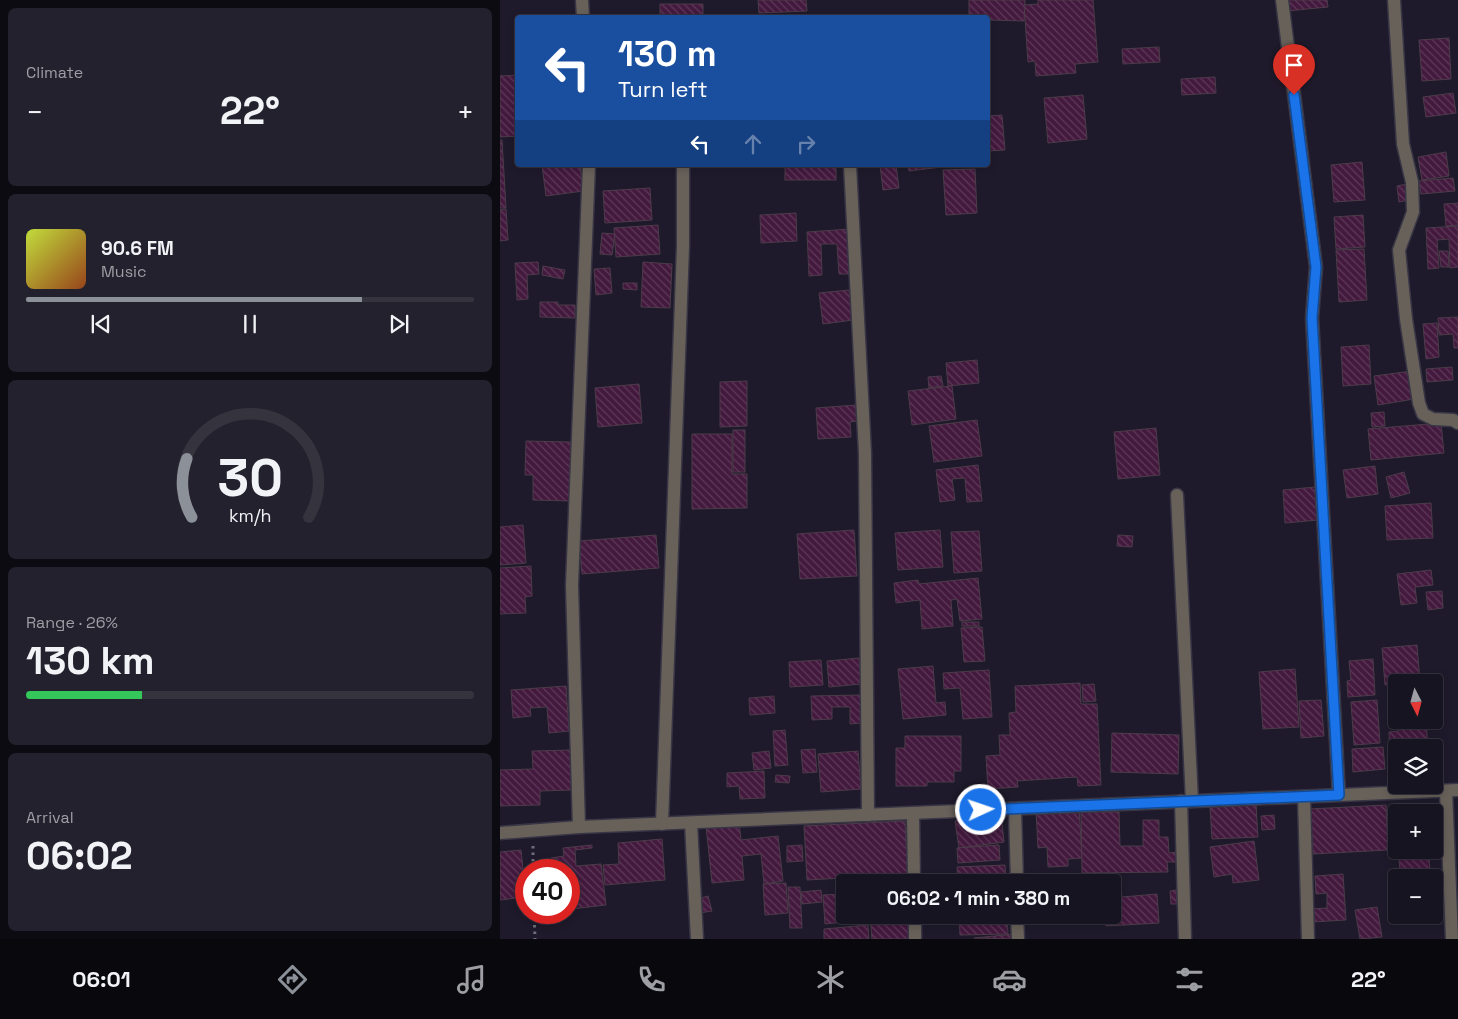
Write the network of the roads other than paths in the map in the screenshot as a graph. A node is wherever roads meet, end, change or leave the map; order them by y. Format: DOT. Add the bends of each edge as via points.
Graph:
graph roads {
  1 [pos="582,0"];
  2 [pos="1282,0"];
  3 [pos="1394,0"];
  4 [pos="583,15"];
  5 [pos="589,167"];
  6 [pos="682,167"];
  7 [pos="850,167"];
  8 [pos="1458,423"];
  9 [pos="1177,496"];
  10 [pos="1452,791"];
  11 [pos="1339,795"];
  12 [pos="1304,797"];
  13 [pos="1187,801"];
  14 [pos="1015,809"];
  15 [pos="913,813"];
  16 [pos="868,815"];
  17 [pos="691,823"];
  18 [pos="662,824"];
  19 [pos="579,827"];
  20 [pos="500,833"];
  21 [pos="914,874"];
  22 [pos="1016,874"];
  23 [pos="915,924"];
  24 [pos="1017,924"];
  25 [pos="697,939"];
  26 [pos="915,939"];
  27 [pos="1018,939"];
  28 [pos="1185,939"];
  29 [pos="1308,939"];
  30 [pos="1452,939"];
  1 -- 4 [label="street"];
  2 -- 11 [label="street" via="1316,267 1312,318"];
  3 -- 8 [label="street" via="1403,144 1412,182 1413,205 1399,250 1406,319 1423,414"];
  5 -- 19 [label="street" via="572,586"];
  6 -- 18 [label="street" via="683,246"];
  7 -- 16 [label="street" via="865,453"];
  9 -- 13 [label="street"];
  10 -- 11 [label="street"];
  10 -- 30 [label="street"];
  11 -- 12 [label="street"];
  12 -- 13 [label="street"];
  12 -- 29 [label="street"];
  13 -- 14 [label="street"];
  13 -- 28 [label="street"];
  14 -- 15 [label="street"];
  14 -- 22 [label="street"];
  15 -- 16 [label="street"];
  15 -- 21 [label="street"];
  16 -- 17 [label="street"];
  17 -- 18 [label="street"];
  17 -- 25 [label="street"];
  18 -- 19 [label="street"];
  19 -- 20 [label="street"];
  23 -- 26 [label="street"];
  24 -- 27 [label="street"];
}
